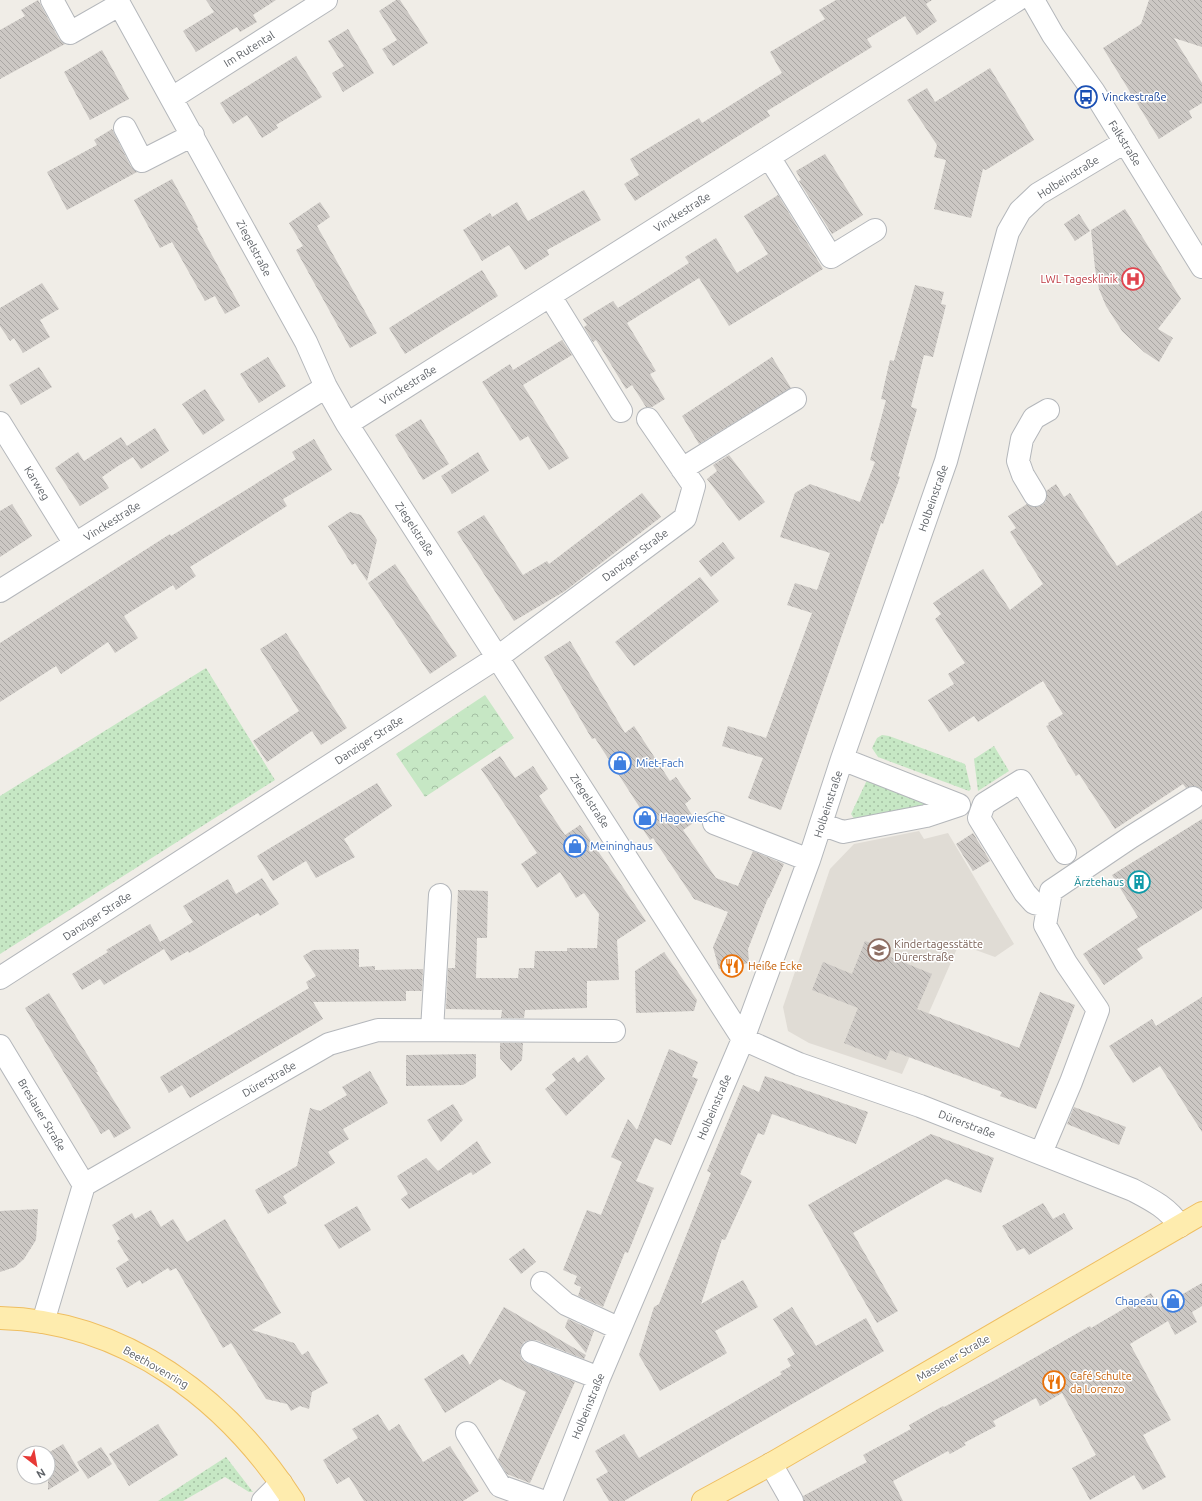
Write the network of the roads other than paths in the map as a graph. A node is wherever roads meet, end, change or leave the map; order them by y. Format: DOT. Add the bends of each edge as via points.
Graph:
graph roads {
  1 [pos="52,0"];
  2 [pos="326,0"];
  3 [pos="1017,0"];
  4 [pos="1032,0"];
  5 [pos="118,2"];
  6 [pos="172,98"];
  7 [pos="125,128"];
  8 [pos="193,135"];
  9 [pos="1125,142"];
  10 [pos="769,157"];
  11 [pos="875,230"];
  12 [pos="1202,267"];
  13 [pos="550,296"];
  14 [pos="326,387"];
  15 [pos="795,399"];
  16 [pos="1048,410"];
  17 [pos="621,411"];
  18 [pos="648,418"];
  19 [pos="0,423"];
  20 [pos="347,424"];
  21 [pos="682,469"];
  22 [pos="1035,495"];
  23 [pos="74,544"];
  24 [pos="0,591"];
  25 [pos="498,657"];
  26 [pos="842,759"];
  27 [pos="1193,798"];
  28 [pos="714,823"];
  29 [pos="821,824"];
  30 [pos="1065,853"];
  31 [pos="809,860"];
  32 [pos="440,895"];
  33 [pos="1048,906"];
  34 [pos="0,978"];
  35 [pos="432,1030"];
  36 [pos="614,1031"];
  37 [pos="743,1039"];
  38 [pos="0,1046"];
  39 [pos="1041,1153"];
  40 [pos="84,1185"];
  41 [pos="1202,1213"];
  42 [pos="1180,1226"];
  43 [pos="542,1283"];
  44 [pos="0,1318"];
  45 [pos="42,1322"];
  46 [pos="620,1329"];
  47 [pos="532,1352"];
  48 [pos="598,1378"];
  49 [pos="467,1433"];
  50 [pos="771,1464"];
  51 [pos="281,1482"];
  52 [pos="263,1501"];
  53 [pos="292,1501"];
  54 [pos="542,1501"];
  55 [pos="550,1501"];
  56 [pos="703,1501"];
  57 [pos="792,1501"];
  1 -- 5 [label="street" via="70,33"];
  2 -- 6 [label="street, Im Rutental"];
  3 -- 10 [label="street, Vinckestraße"];
  4 -- 9 [label="street, Falkstraße"];
  5 -- 6 [label="street, Ziegelstraße"];
  6 -- 8 [label="street, Ziegelstraße"];
  7 -- 8 [label="street" via="142,161"];
  8 -- 14 [label="street, Ziegelstraße" via="306,342"];
  9 -- 12 [label="street, Falkstraße"];
  9 -- 26 [label="street, Holbeinstraße" via="1038,194 1020,211 1008,232 946,461"];
  10 -- 11 [label="street" via="832,257"];
  10 -- 13 [label="street, Vinckestraße"];
  13 -- 17 [label="street"];
  13 -- 20 [label="street, Vinckestraße"];
  14 -- 20 [label="street, Ziegelstraße"];
  14 -- 23 [label="street, Vinckestraße"];
  15 -- 21 [label="street"];
  16 -- 22 [label="street" via="1034,418 1022,439 1018,461"];
  18 -- 21 [label="street, Danziger Straße"];
  19 -- 23 [label="street, Karweg"];
  20 -- 25 [label="street, Ziegelstraße"];
  21 -- 25 [label="street, Danziger Straße" via="694,486 685,518"];
  23 -- 24 [label="street, Vinckestraße"];
  25 -- 34 [label="street, Danziger Straße"];
  25 -- 37 [label="street, Ziegelstraße"];
  26 -- 29 [label="street, Holbeinstraße"];
  26 -- 29 [label="street" via="959,805 926,816 843,832"];
  27 -- 33 [label="street" via="1051,891"];
  28 -- 31 [label="street"];
  29 -- 31 [label="street, Holbeinstraße"];
  30 -- 33 [label="street" via="1020,781 984,804 979,818 1026,893 1034,902"];
  31 -- 37 [label="street, Holbeinstraße"];
  32 -- 35 [label="street"];
  33 -- 39 [label="street" via="1045,926 1098,1010"];
  35 -- 36 [label="street, Dürerstraße"];
  35 -- 40 [label="street, Dürerstraße" via="378,1030 329,1044"];
  37 -- 39 [label="street, Dürerstraße" via="799,1064 920,1106"];
  37 -- 46 [label="street, Holbeinstraße"];
  38 -- 40 [label="street, Breslauer Straße"];
  39 -- 42 [label="street, Dürerstraße" via="1159,1203 1174,1216"];
  40 -- 45 [label="street"];
  41 -- 42 [label="main road, Massener Straße"];
  42 -- 50 [label="main road, Massener Straße"];
  43 -- 46 [label="street" via="566,1304"];
  44 -- 45 [label="main road, Beethovenring"];
  45 -- 51 [label="main road, Beethovenring" via="83,1332 115,1344 177,1377 227,1419"];
  46 -- 48 [label="street, Holbeinstraße"];
  47 -- 48 [label="street"];
  48 -- 55 [label="street, Holbeinstraße"];
  49 -- 54 [label="street" via="500,1486"];
  50 -- 56 [label="main road, Massener Straße"];
  50 -- 57 [label="street"];
  51 -- 52 [label="street"];
  51 -- 53 [label="main road, Beethovenring"];
}
